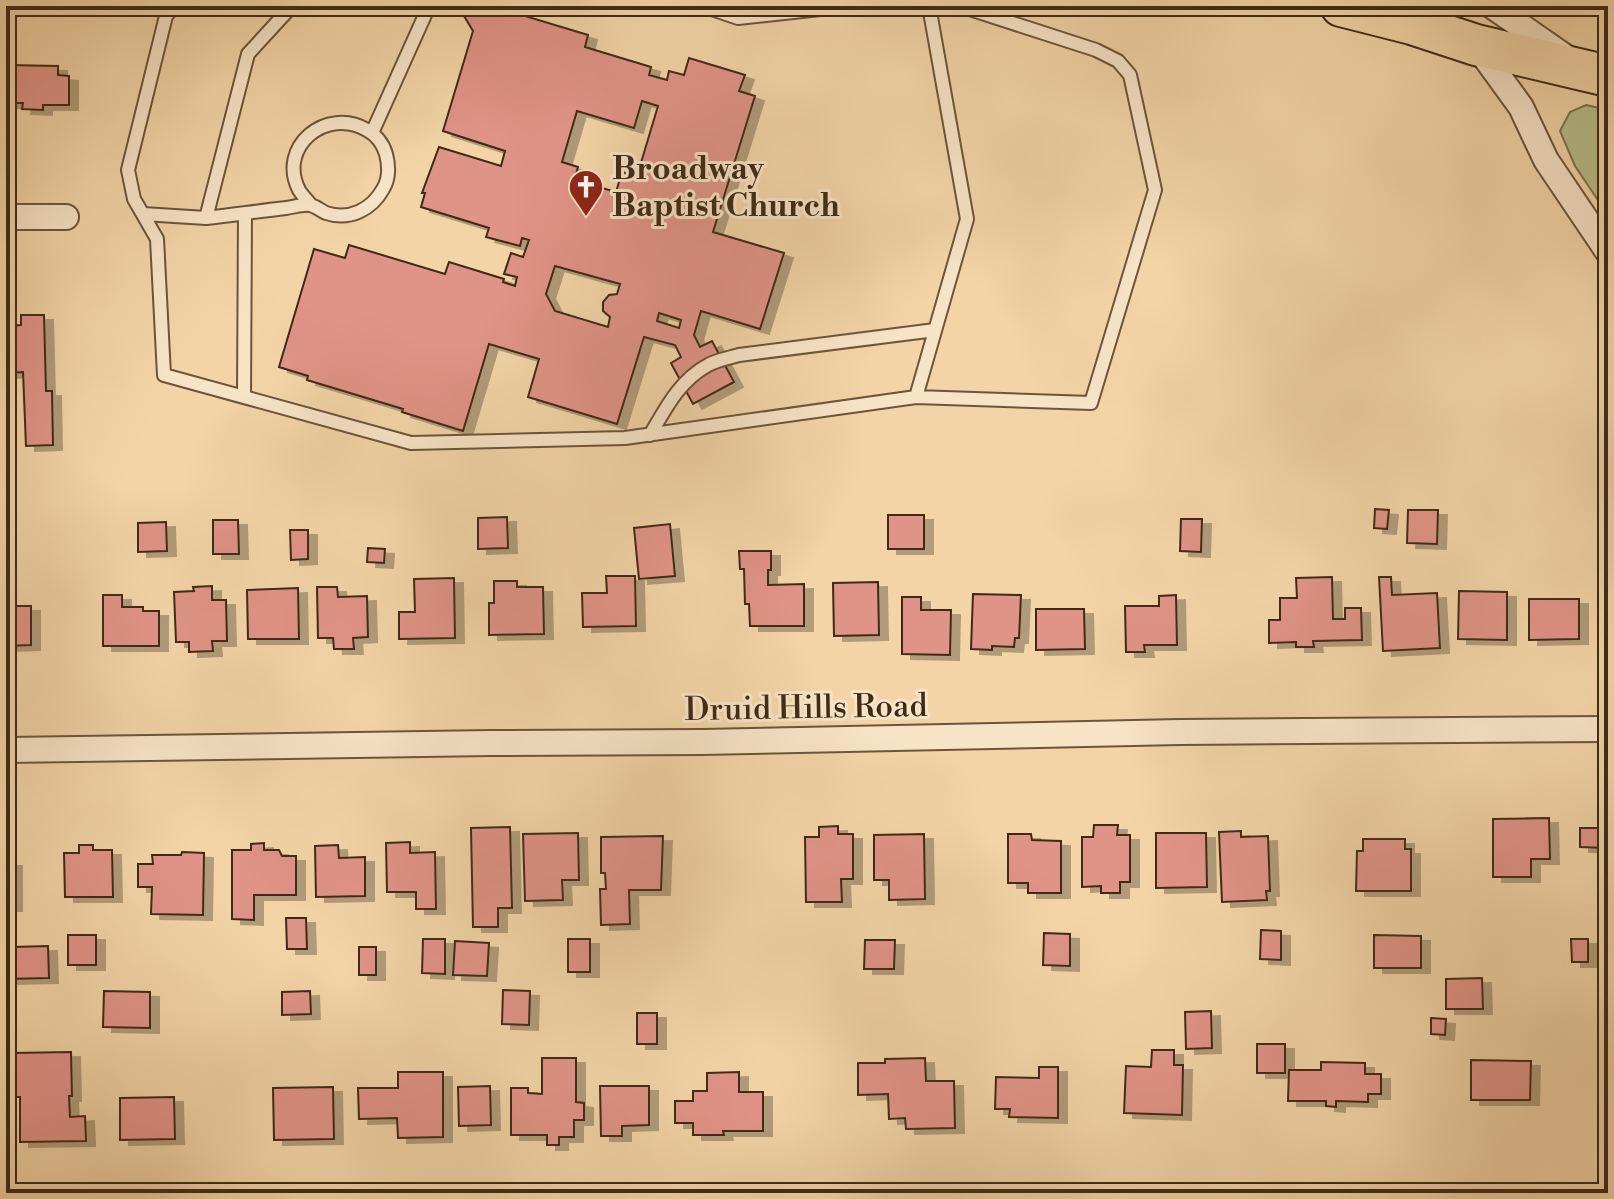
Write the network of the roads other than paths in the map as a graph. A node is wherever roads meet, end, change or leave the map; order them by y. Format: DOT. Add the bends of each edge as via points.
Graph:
graph roads {
  1 [pos="175,6"];
  2 [pos="292,6"];
  3 [pos="429,6"];
  4 [pos="703,6"];
  5 [pos="848,6"];
  6 [pos="929,6"];
  7 [pos="960,6"];
  8 [pos="1341,6"];
  9 [pos="1492,6"];
  10 [pos="1476,45"];
  11 [pos="1597,74"];
  12 [pos="372,133"];
  13 [pos="311,205"];
  14 [pos="245,213"];
  15 [pos="143,214"];
  16 [pos="6,217"];
  17 [pos="66,217"];
  18 [pos="206,218"];
  19 [pos="1608,252"];
  20 [pos="935,330"];
  21 [pos="244,397"];
  22 [pos="916,397"];
  23 [pos="650,435"];
  24 [pos="1608,729"];
  25 [pos="6,750"];
  1 -- 15 [label="lane" via="166,16 128,170"];
  2 -- 18 [label="lane" via="248,54"];
  3 -- 12 [label="lane"];
  4 -- 5 [label="lane" via="738,18"];
  6 -- 20 [label="lane" via="967,219"];
  7 -- 22 [label="lane" via="1118,61 1130,75 1155,190 1091,403"];
  8 -- 10 [label="main road"];
  9 -- 11 [label="street"];
  10 -- 11 [label="main road"];
  10 -- 19 [label="street" via="1521,107 1546,160"];
  12 -- 13 [label="lane" via="338,122 320,126 306,138 294,172"];
  12 -- 13 [label="lane" via="384,147 389,165 378,199 345,216"];
  13 -- 14 [label="lane"];
  14 -- 18 [label="lane"];
  14 -- 21 [label="lane"];
  15 -- 18 [label="lane"];
  15 -- 21 [label="lane" via="157,239 164,375"];
  16 -- 17 [label="street"];
  20 -- 22 [label="lane"];
  20 -- 23 [label="lane" via="739,355 710,364 675,392"];
  21 -- 23 [label="lane" via="411,443"];
  22 -- 23 [label="lane"];
  24 -- 25 [label="street, Druid Hills Road"];
}
